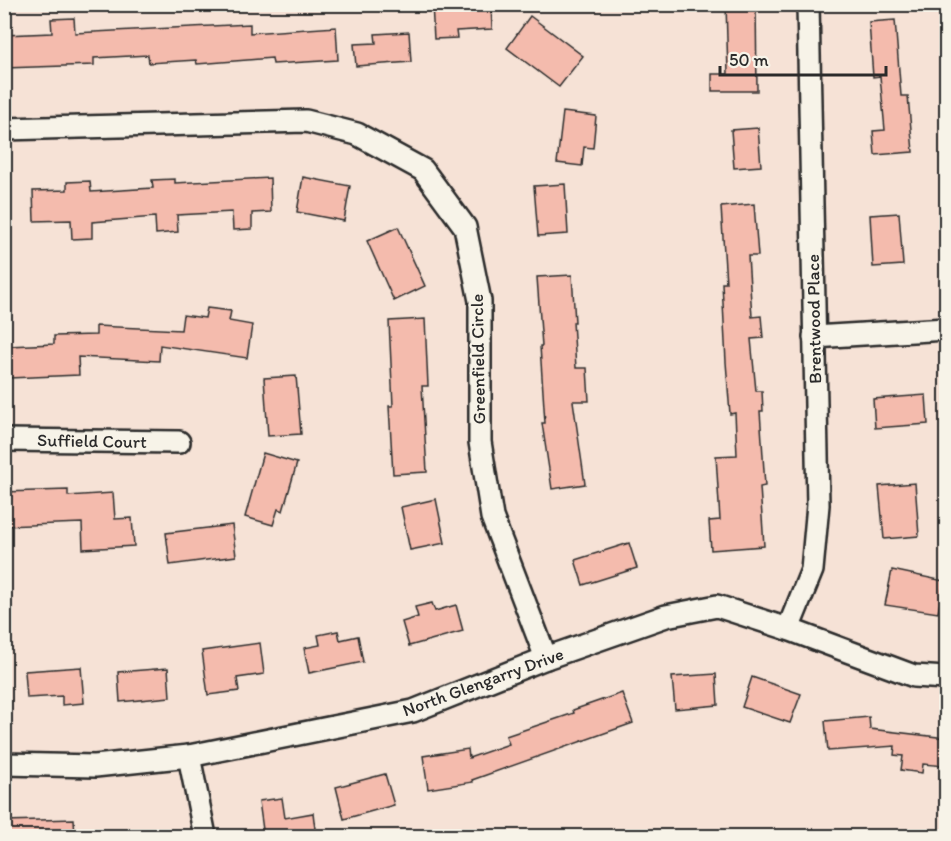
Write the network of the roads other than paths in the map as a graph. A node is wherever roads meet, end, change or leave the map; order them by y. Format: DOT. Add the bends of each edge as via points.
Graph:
graph roads {
  1 [pos="808,4"];
  2 [pos="4,129"];
  3 [pos="946,329"];
  4 [pos="814,337"];
  5 [pos="4,441"];
  6 [pos="179,442"];
  7 [pos="788,629"];
  8 [pos="546,658"];
  9 [pos="946,678"];
  10 [pos="189,756"];
  11 [pos="4,765"];
  12 [pos="205,837"];
  1 -- 4 [label="street, Brentwood Place"];
  2 -- 8 [label="street, Greenfield Circle" via="306,121 357,134 423,170 465,227 480,301 480,442 492,517"];
  3 -- 4 [label="street"];
  4 -- 7 [label="street, Brentwood Place" via="818,505 812,570"];
  5 -- 6 [label="street, Suffield Court"];
  7 -- 8 [label="street, North Glengarry Drive" via="717,606 666,616"];
  7 -- 9 [label="street, North Glengarry Drive" via="914,676"];
  8 -- 10 [label="street, North Glengarry Drive" via="413,711"];
  10 -- 11 [label="street, North Glengarry Drive" via="95,766"];
  10 -- 12 [label="street"];
}
